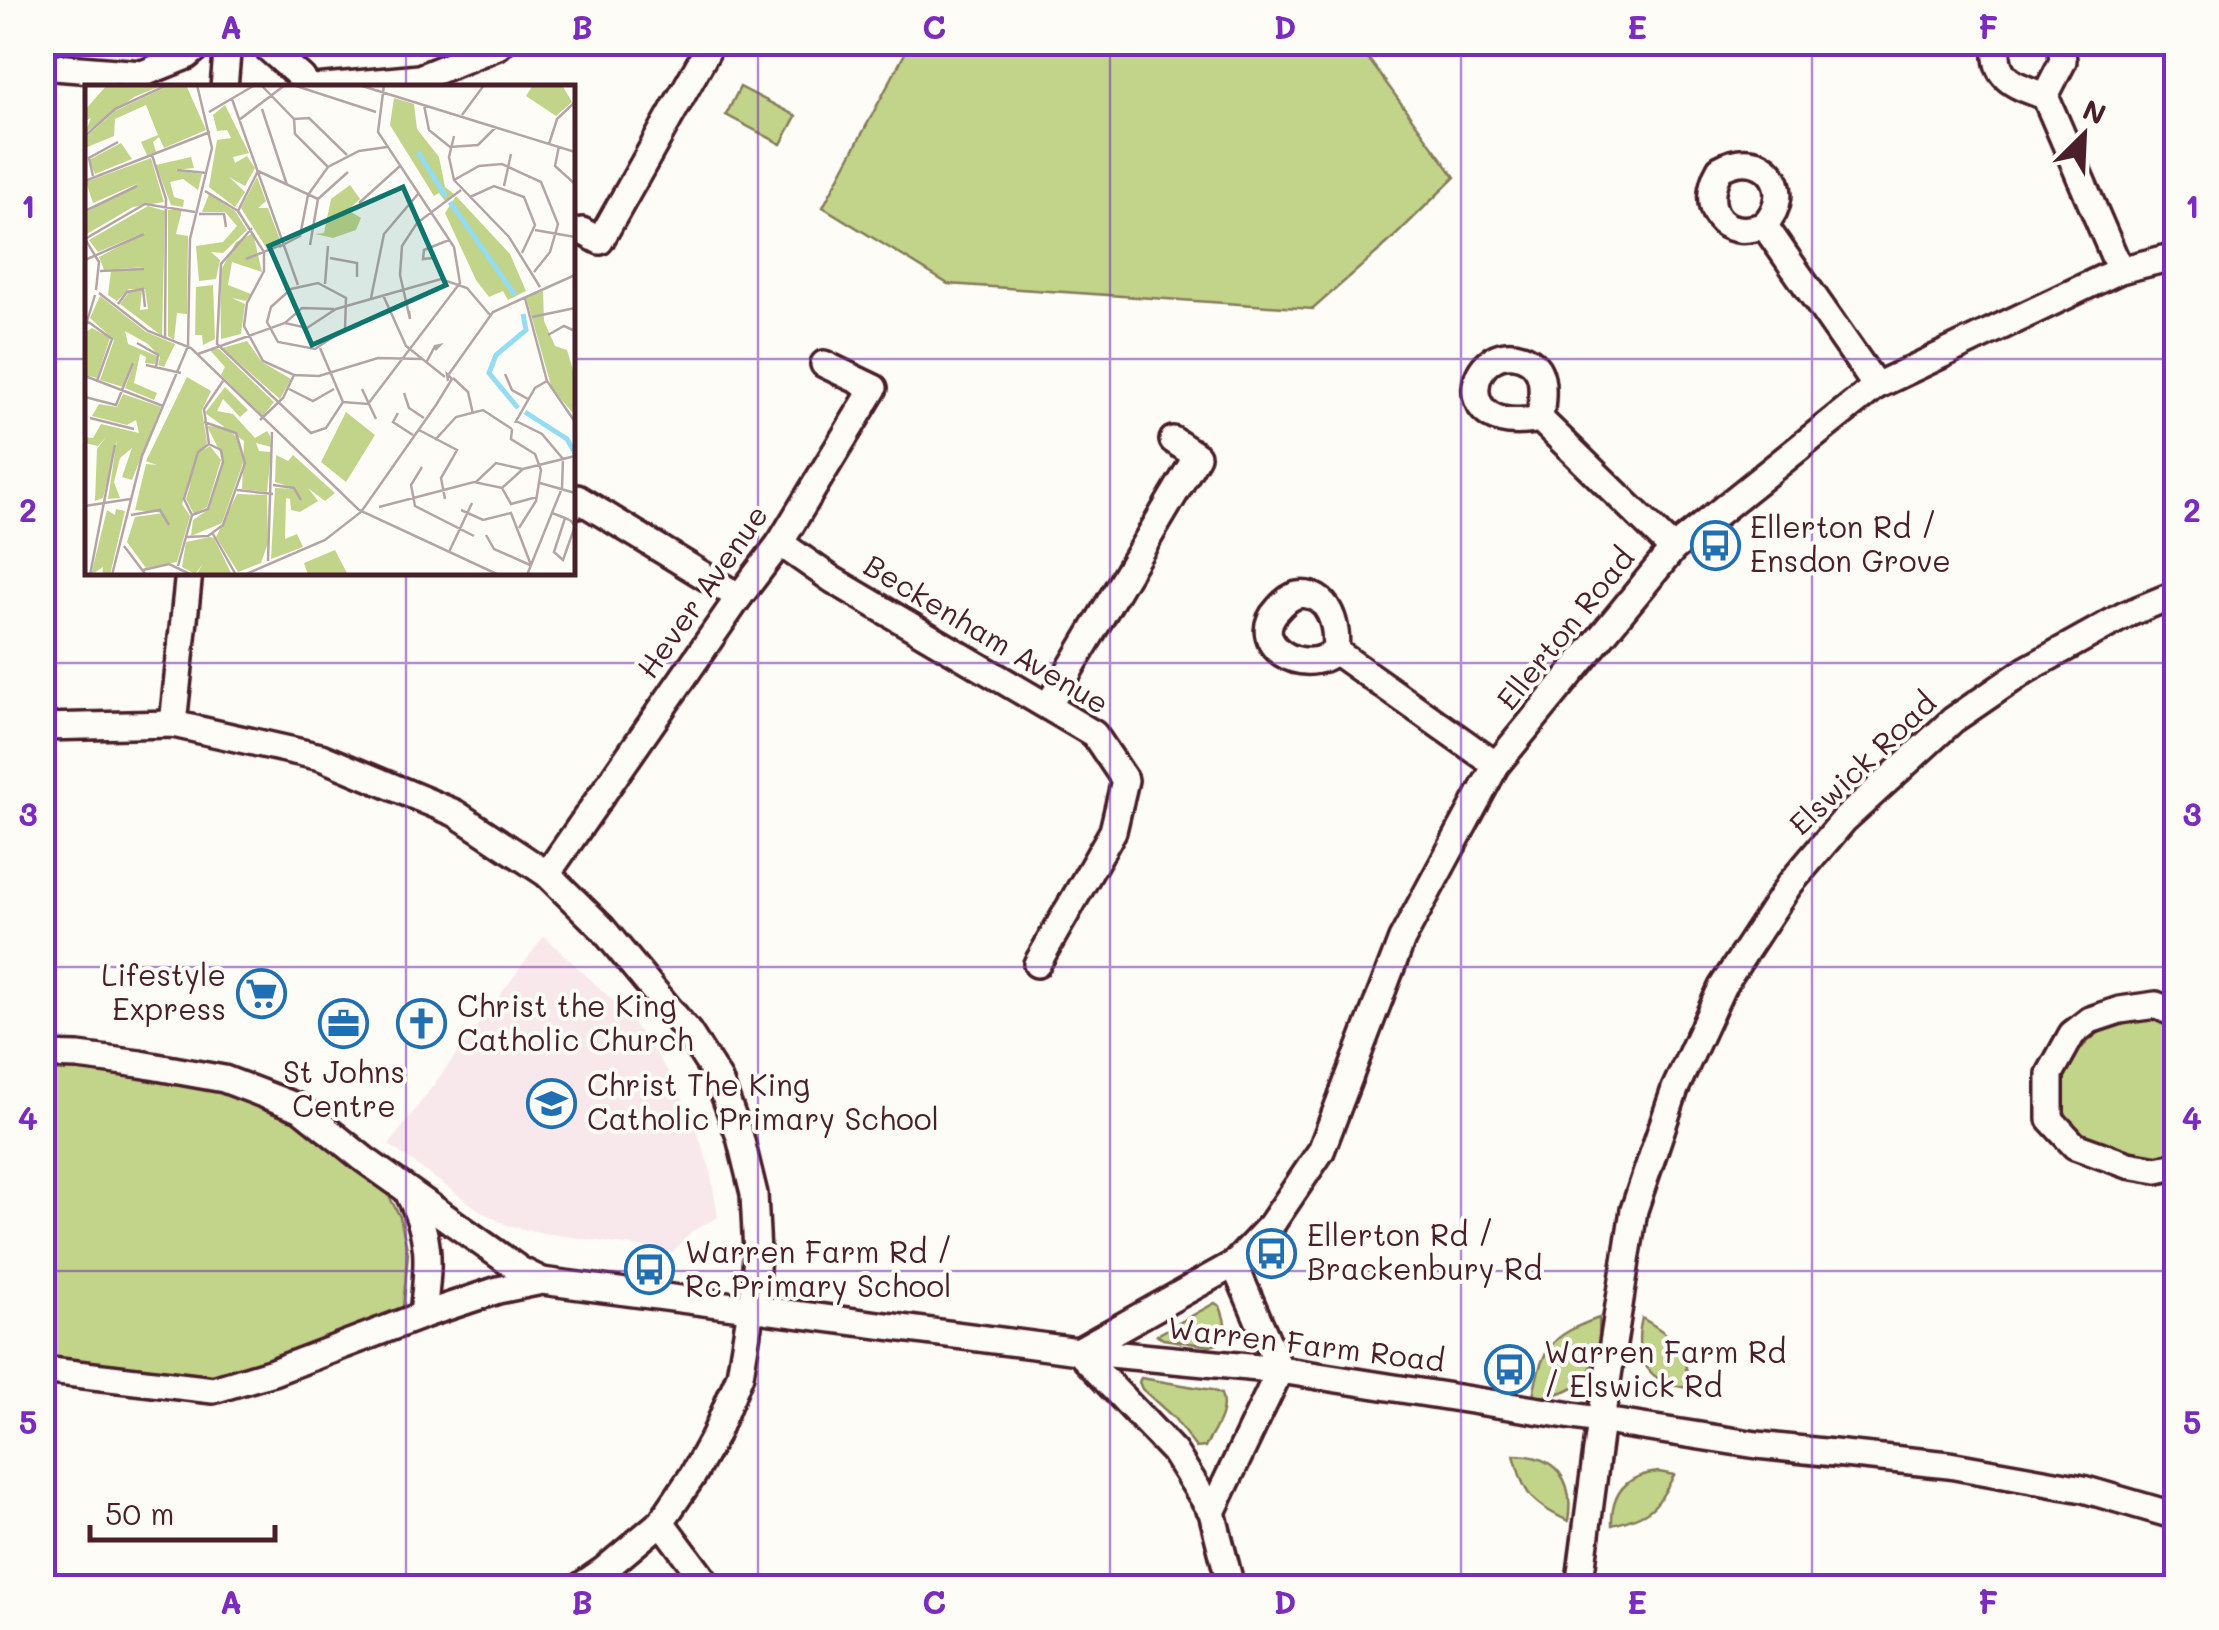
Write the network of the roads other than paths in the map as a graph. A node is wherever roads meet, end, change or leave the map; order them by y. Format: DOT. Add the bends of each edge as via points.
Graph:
graph roads {
  1 [pos="204,42"];
  2 [pos="228,42"];
  3 [pos="261,42"];
  4 [pos="502,42"];
  5 [pos="712,42"];
  6 [pos="1998,42"];
  7 [pos="2061,42"];
  8 [pos="42,66"];
  9 [pos="142,74"];
  10 [pos="162,85"];
  11 [pos="224,85"];
  12 [pos="309,85"];
  13 [pos="344,85"];
  14 [pos="2045,96"];
  15 [pos="1764,225"];
  16 [pos="582,231"];
  17 [pos="2176,256"];
  18 [pos="2120,270"];
  19 [pos="824,364"];
  20 [pos="1876,386"];
  21 [pos="1540,418"];
  22 [pos="1173,440"];
  23 [pos="575,500"];
  24 [pos="780,543"];
  25 [pos="1674,549"];
  26 [pos="189,575"];
  27 [pos="2176,594"];
  28 [pos="739,598"];
  29 [pos="1336,652"];
  30 [pos="1048,706"];
  31 [pos="174,724"];
  32 [pos="42,727"];
  33 [pos="1496,766"];
  34 [pos="547,874"];
  35 [pos="1037,964"];
  36 [pos="2176,1014"];
  37 [pos="42,1055"];
  38 [pos="2176,1166"];
  39 [pos="406,1190"];
  40 [pos="1234,1264"];
  41 [pos="542,1282"];
  42 [pos="752,1308"];
  43 [pos="423,1315"];
  44 [pos="1078,1351"];
  45 [pos="42,1370"];
  46 [pos="1280,1370"];
  47 [pos="1601,1420"];
  48 [pos="1212,1512"];
  49 [pos="2176,1516"];
  50 [pos="661,1522"];
  51 [pos="578,1588"];
  52 [pos="710,1588"];
  53 [pos="1228,1588"];
  54 [pos="1580,1588"];
  1 -- 9 [label="street"];
  2 -- 11 [label="street"];
  3 -- 12 [label="street"];
  4 -- 13 [label="street" via="419,78"];
  5 -- 16 [label="street" via="600,241"];
  6 -- 14 [label="street" via="2002,74"];
  7 -- 14 [label="street" via="2063,61"];
  8 -- 9 [label="street"];
  9 -- 10 [label="street"];
  14 -- 18 [label="street"];
  15 -- 20 [label="street"];
  17 -- 18 [label="street, Ellerton Road"];
  18 -- 20 [label="street, Ellerton Road"];
  19 -- 24 [label="street, Hever Avenue" via="874,388"];
  20 -- 25 [label="street, Ellerton Road"];
  21 -- 25 [label="street"];
  22 -- 30 [label="street" via="1197,456"];
  23 -- 28 [label="street"];
  24 -- 28 [label="street, Hever Avenue"];
  24 -- 30 [label="street, Beckenham Avenue"];
  25 -- 33 [label="street, Ellerton Road"];
  26 -- 31 [label="street"];
  27 -- 47 [label="street, Elswick Road" via="2026,670 1953,720 1844,820 1788,885 1722,987 1674,1089 1634,1210"];
  28 -- 34 [label="street, Hever Avenue"];
  29 -- 33 [label="street"];
  30 -- 35 [label="street, Beckenham Avenue" via="1094,734 1125,780 1113,831"];
  31 -- 32 [label="street"];
  31 -- 34 [label="street" via="321,757 455,814"];
  33 -- 40 [label="street, Ellerton Road" via="1402,938 1321,1151 1271,1226"];
  34 -- 42 [label="street" via="602,928 689,1033 718,1080 754,1194"];
  36 -- 38 [label="street" via="2156,1005 2120,1010 2072,1034 2050,1074 2050,1119 2074,1146 2128,1165"];
  37 -- 39 [label="street, Warren Farm Road" via="224,1079 300,1108"];
  39 -- 41 [label="street, Warren Farm Road"];
  39 -- 43 [label="street" via="420,1216 428,1256"];
  40 -- 44 [label="street, Ellerton Road"];
  40 -- 46 [label="street"];
  41 -- 42 [label="street, Warren Farm Road"];
  41 -- 43 [label="street, Warren Farm Road"];
  42 -- 44 [label="street, Warren Farm Road"];
  42 -- 50 [label="street" via="740,1375 715,1435"];
  43 -- 45 [label="street, Warren Farm Road" via="213,1390"];
  44 -- 46 [label="street, Warren Farm Road"];
  44 -- 48 [label="street" via="1174,1452"];
  46 -- 47 [label="street, Warren Farm Road"];
  46 -- 48 [label="street"];
  47 -- 49 [label="street, Warren Farm Road" via="1949,1465 2082,1489"];
  47 -- 54 [label="street, Elswick Road"];
  48 -- 53 [label="street"];
  50 -- 51 [label="street"];
  50 -- 52 [label="street"];
}
